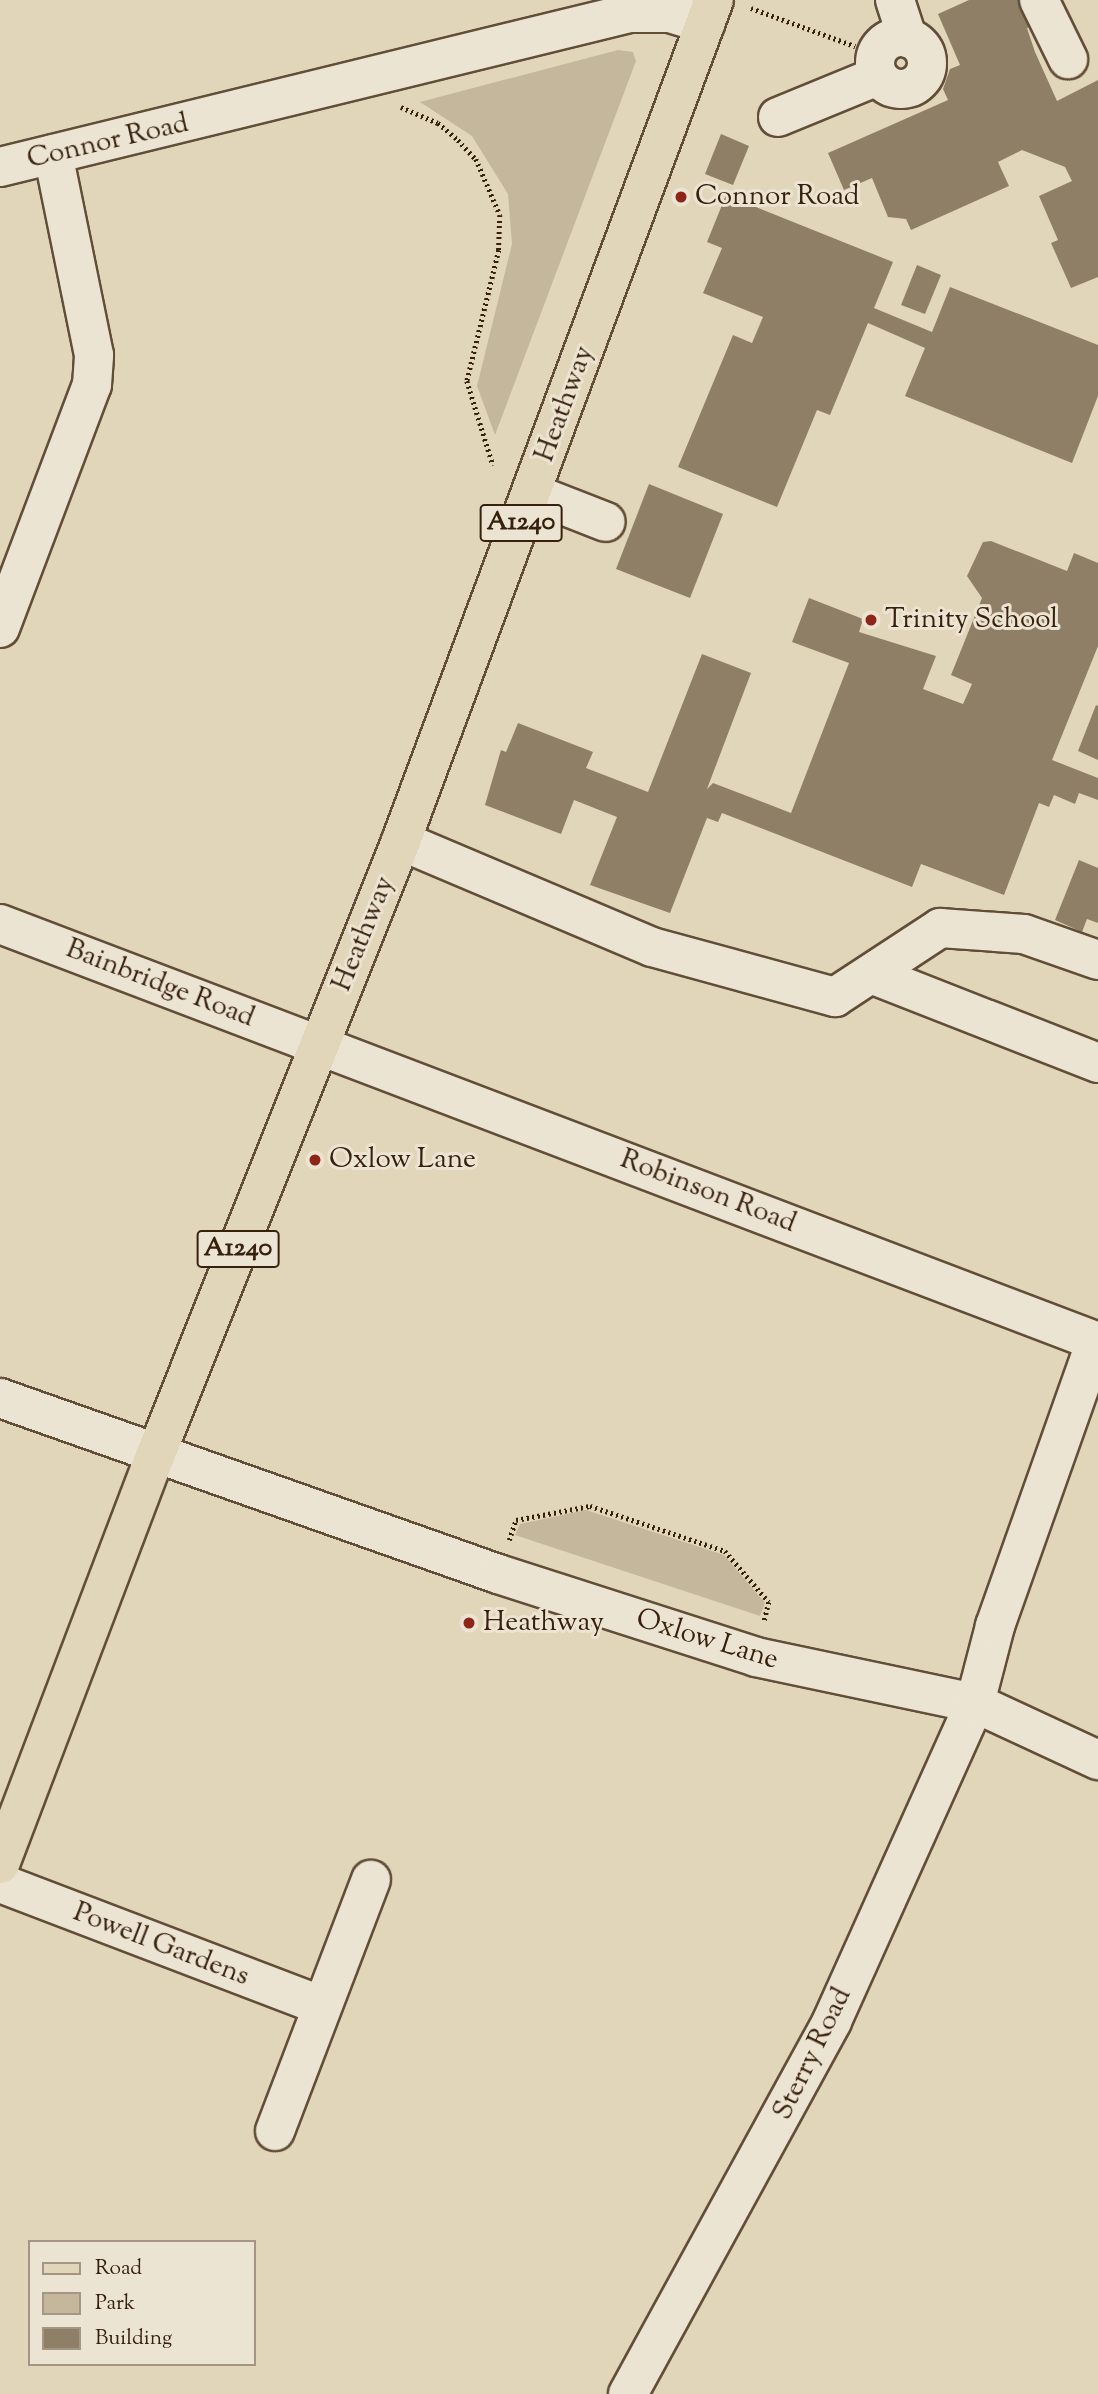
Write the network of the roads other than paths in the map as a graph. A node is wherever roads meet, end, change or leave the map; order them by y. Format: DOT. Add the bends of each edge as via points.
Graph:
graph roads {
  1 [pos="1039,0"];
  2 [pos="710,12"];
  3 [pos="897,30"];
  4 [pos="1068,59"];
  5 [pos="778,117"];
  6 [pos="53,154"];
  7 [pos="0,167"];
  8 [pos="532,493"];
  9 [pos="606,522"];
  10 [pos="0,628"];
  11 [pos="401,841"];
  12 [pos="0,924"];
  13 [pos="1098,960"];
  14 [pos="871,974"];
  15 [pos="320,1044"];
  16 [pos="1098,1063"];
  17 [pos="1097,1342"];
  18 [pos="0,1398"];
  19 [pos="156,1454"];
  20 [pos="975,1703"];
  21 [pos="1098,1760"];
  22 [pos="0,1864"];
  23 [pos="371,1880"];
  24 [pos="0,1883"];
  25 [pos="322,2006"];
  26 [pos="275,2131"];
  27 [pos="628,2394"];
  1 -- 4 [label="street"];
  2 -- 6 [label="street, Connor Road" via="630,13"];
  2 -- 8 [label="main road, Heathway / A1240"];
  3 -- 5 [label="street"];
  6 -- 7 [label="street, Connor Road"];
  6 -- 10 [label="street" via="94,355 92,385"];
  8 -- 9 [label="street"];
  8 -- 11 [label="main road, Heathway / A1240"];
  11 -- 14 [label="street" via="653,947 752,977 835,997"];
  11 -- 15 [label="main road, Heathway / A1240"];
  12 -- 15 [label="street, Bainbridge Road"];
  13 -- 14 [label="street" via="1024,934 940,928"];
  14 -- 16 [label="street"];
  15 -- 17 [label="street, Robinson Road"];
  15 -- 19 [label="main road, Heathway / A1240"];
  17 -- 20 [label="street, Robinson Road" via="995,1626"];
  18 -- 19 [label="street, Oxlow Lane"];
  19 -- 20 [label="street, Oxlow Lane" via="498,1574 756,1657"];
  19 -- 22 [label="main road, Heathway / A1240"];
  20 -- 21 [label="street, Oxlow Lane"];
  20 -- 27 [label="street, Sterry Road" via="832,2021"];
  23 -- 25 [label="street"];
  24 -- 25 [label="street, Powell Gardens"];
  25 -- 26 [label="street"];
}
